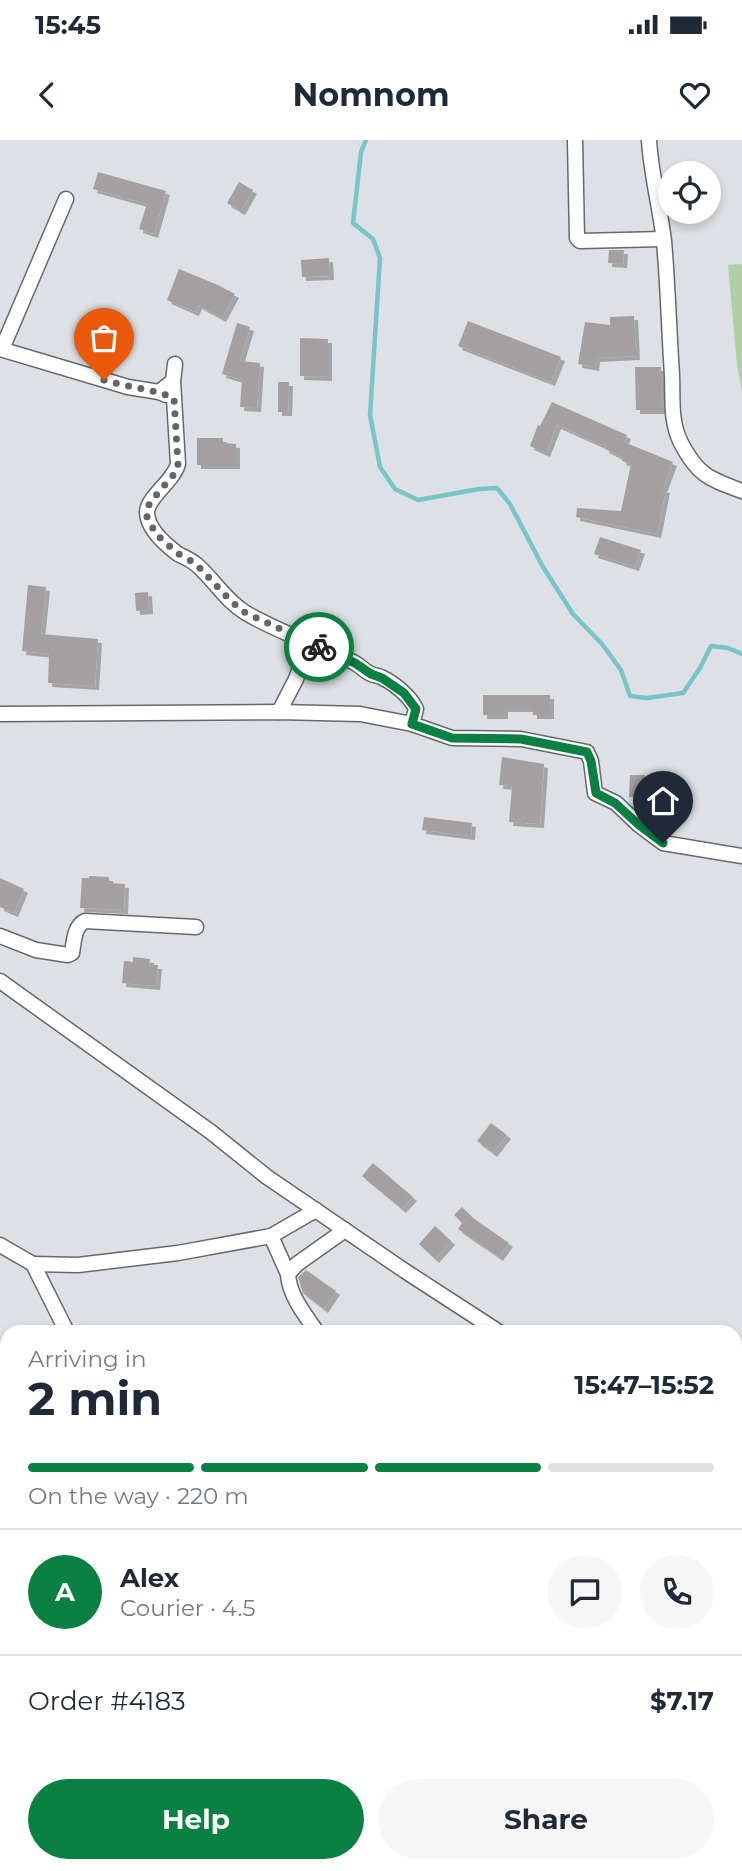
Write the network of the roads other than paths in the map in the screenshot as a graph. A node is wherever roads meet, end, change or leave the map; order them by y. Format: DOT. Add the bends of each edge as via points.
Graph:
graph roads {
  1 [pos="575,140"];
  2 [pos="649,140"];
  3 [pos="66,199"];
  4 [pos="663,239"];
  5 [pos="1,349"];
  6 [pos="175,364"];
  7 [pos="173,382"];
  8 [pos="159,392"];
  9 [pos="174,398"];
  10 [pos="742,491"];
  11 [pos="309,643"];
  12 [pos="279,712"];
  13 [pos="0,714"];
  14 [pos="412,724"];
  15 [pos="742,856"];
  16 [pos="196,927"];
  17 [pos="0,936"];
  18 [pos="0,981"];
  19 [pos="316,1210"];
  20 [pos="345,1230"];
  21 [pos="271,1236"];
  22 [pos="0,1245"];
  23 [pos="33,1264"];
  24 [pos="288,1274"];
  25 [pos="64,1325"];
  26 [pos="312,1325"];
  27 [pos="488,1325"];
  1 -- 4 [label="street" via="577,238"];
  2 -- 4 [label="street"];
  3 -- 5 [label="street"];
  4 -- 10 [label="street" via="675,428 705,476"];
  5 -- 8 [label="street"];
  6 -- 7 [label="street"];
  7 -- 8 [label="street"];
  7 -- 9 [label="street"];
  8 -- 9 [label="street"];
  9 -- 11 [label="street" via="178,464 147,508 156,534 195,563 244,612"];
  11 -- 12 [label="street"];
  11 -- 14 [label="street" via="355,663 404,693 416,709"];
  12 -- 13 [label="street"];
  12 -- 14 [label="street" via="360,714"];
  14 -- 15 [label="street" via="452,738 521,739 587,752 596,793 663,843"];
  16 -- 17 [label="street" via="85,921 77,927 68,955 36,950"];
  18 -- 19 [label="street"];
  19 -- 20 [label="street"];
  19 -- 21 [label="street"];
  20 -- 24 [label="street"];
  20 -- 27 [label="street"];
  21 -- 23 [label="street" via="78,1265"];
  21 -- 24 [label="street"];
  22 -- 23 [label="street"];
  23 -- 25 [label="street"];
  24 -- 26 [label="street" via="288,1283"];
}
